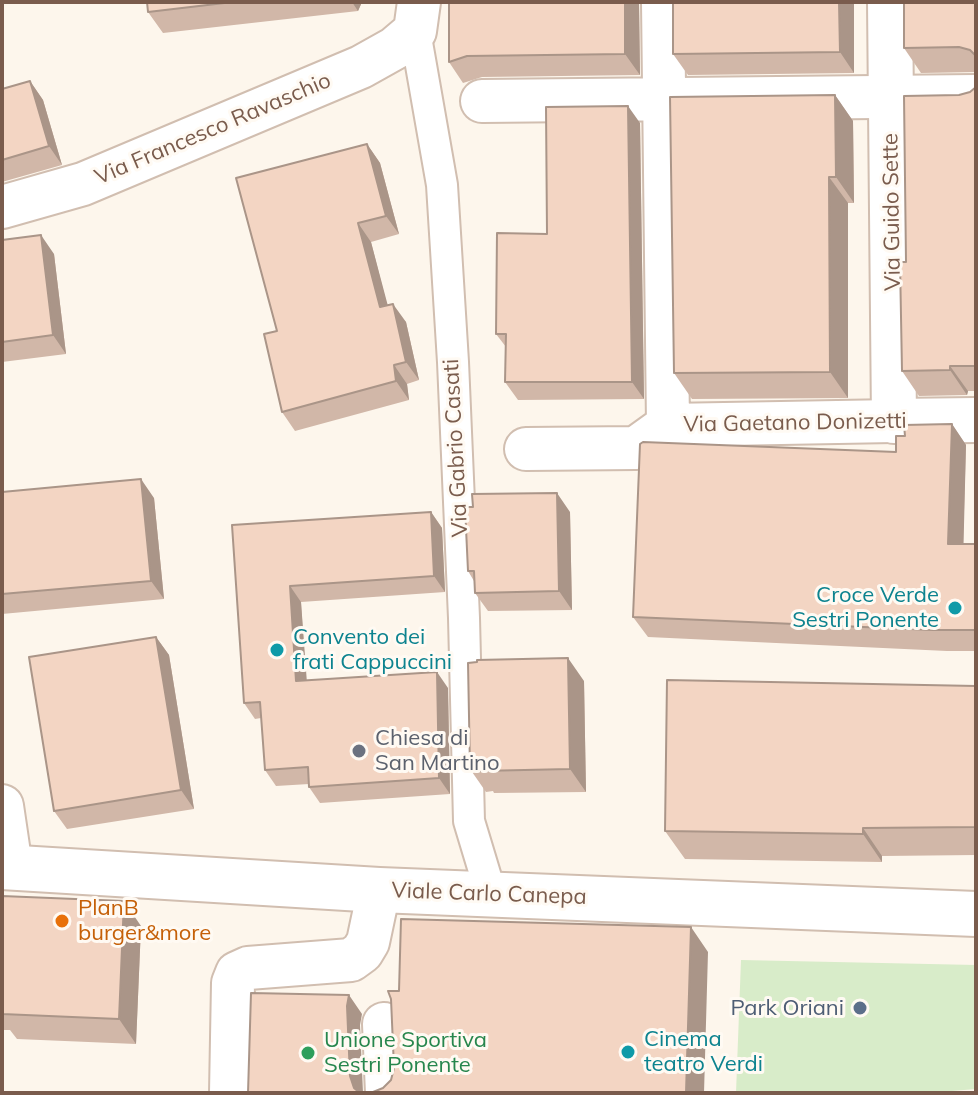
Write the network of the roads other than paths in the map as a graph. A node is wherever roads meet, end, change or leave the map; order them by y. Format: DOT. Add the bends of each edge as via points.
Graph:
graph roads {
  1 [pos="663,2"];
  2 [pos="890,2"];
  3 [pos="417,17"];
  4 [pos="976,96"];
  5 [pos="891,97"];
  6 [pos="664,99"];
  7 [pos="482,101"];
  8 [pos="2,207"];
  9 [pos="976,420"];
  10 [pos="894,421"];
  11 [pos="668,425"];
  12 [pos="526,449"];
  13 [pos="2,806"];
  14 [pos="7,867"];
  15 [pos="379,890"];
  16 [pos="491,894"];
  17 [pos="976,914"];
  18 [pos="384,1024"];
  19 [pos="231,1093"];
  20 [pos="387,1093"];
  1 -- 6 [label="street"];
  2 -- 5 [label="street, Via Guido Sette"];
  3 -- 8 [label="street, Via Francesco Ravaschio" via="395,48 361,67 83,184"];
  3 -- 16 [label="street, Via Gabrio Casati" via="442,185 469,821"];
  4 -- 5 [label="street"];
  5 -- 6 [label="street"];
  5 -- 10 [label="street, Via Guido Sette"];
  6 -- 7 [label="street"];
  6 -- 11 [label="street"];
  9 -- 10 [label="street, Via Gaetano Donizetti"];
  10 -- 11 [label="street, Via Gaetano Donizetti"];
  11 -- 12 [label="street, Via Gaetano Donizetti" via="636,448"];
  13 -- 14 [label="street"];
  14 -- 15 [label="street, Viale Carlo Canepa"];
  15 -- 16 [label="street, Viale Carlo Canepa"];
  15 -- 19 [label="street" via="368,942 351,960 237,973"];
  16 -- 17 [label="street, Viale Carlo Canepa"];
  18 -- 20 [label="street"];
}
